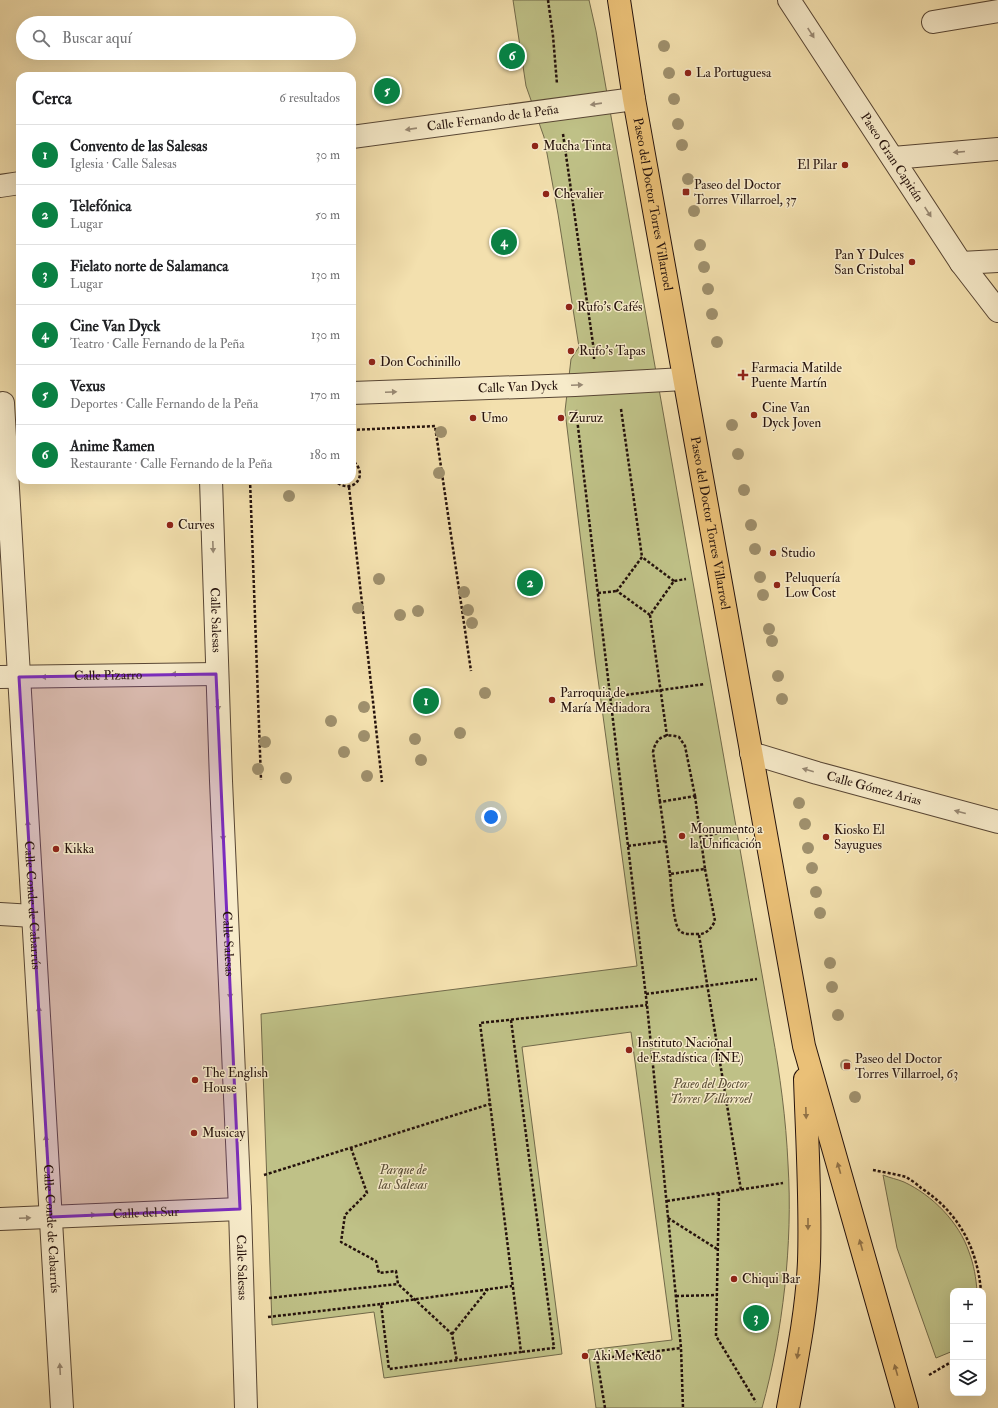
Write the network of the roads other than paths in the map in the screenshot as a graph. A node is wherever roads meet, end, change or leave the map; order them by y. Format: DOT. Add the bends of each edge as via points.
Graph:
graph roads {
  1 [pos="619,0"];
  2 [pos="789,0"];
  3 [pos="998,11"];
  4 [pos="933,22"];
  5 [pos="634,99"];
  6 [pos="356,136"];
  7 [pos="998,149"];
  8 [pos="893,158"];
  9 [pos="16,184"];
  10 [pos="0,186"];
  11 [pos="998,261"];
  12 [pos="961,263"];
  13 [pos="998,311"];
  14 [pos="684,379"];
  15 [pos="356,393"];
  16 [pos="8,403"];
  17 [pos="211,484"];
  18 [pos="216,674"];
  19 [pos="9,677"];
  20 [pos="751,753"];
  21 [pos="998,822"];
  22 [pos="0,914"];
  23 [pos="33,916"];
  24 [pos="804,1046"];
  25 [pos="240,1209"];
  26 [pos="51,1217"];
  27 [pos="0,1219"];
  28 [pos="62,1408"];
  29 [pos="246,1408"];
  30 [pos="788,1408"];
  31 [pos="907,1408"];
  1 -- 5 [label="highway, Paseo del Doctor Torres Villarroel"];
  2 -- 8 [label="street, Paseo Gran Capitán, one-way"];
  3 -- 4 [label="street"];
  5 -- 6 [label="street, Calle Fernando de la Peña, one-way"];
  5 -- 14 [label="highway, Paseo del Doctor Torres Villarroel"];
  7 -- 8 [label="street, one-way"];
  8 -- 12 [label="street, Paseo Gran Capitán, one-way"];
  9 -- 10 [label="street"];
  11 -- 12 [label="street"];
  12 -- 13 [label="street, Paseo Gran Capitán"];
  15 -- 14 [label="street, Calle Van Dyck, one-way"];
  14 -- 20 [label="highway, Paseo del Doctor Torres Villarroel"];
  16 -- 19 [label="street, Calle Conde de Cabarrús"];
  17 -- 18 [label="street, Calle Salesas, one-way"];
  18 -- 19 [label="street, Calle Pizarro, one-way"];
  18 -- 25 [label="street, Calle Salesas, one-way"];
  23 -- 19 [label="street, Calle Conde de Cabarrús, one-way"];
  21 -- 20 [label="street, Calle Gómez Arias, one-way"];
  20 -- 24 [label="highway, Paseo del Doctor Torres Villarroel"];
  22 -- 23 [label="street"];
  26 -- 23 [label="street, Calle Conde de Cabarrús, one-way"];
  24 -- 30 [label="highway, Paseo del Doctor Torres Villarroel, one-way" via="809,1261 804,1318"];
  31 -- 24 [label="highway, Paseo del Doctor Torres Villarroel, one-way"];
  26 -- 25 [label="street, Calle del Sur, one-way"];
  25 -- 29 [label="street, Calle Salesas"];
  27 -- 26 [label="street, Calle del Sur, one-way"];
  28 -- 26 [label="street, Calle Conde de Cabarrús, one-way"];
}
